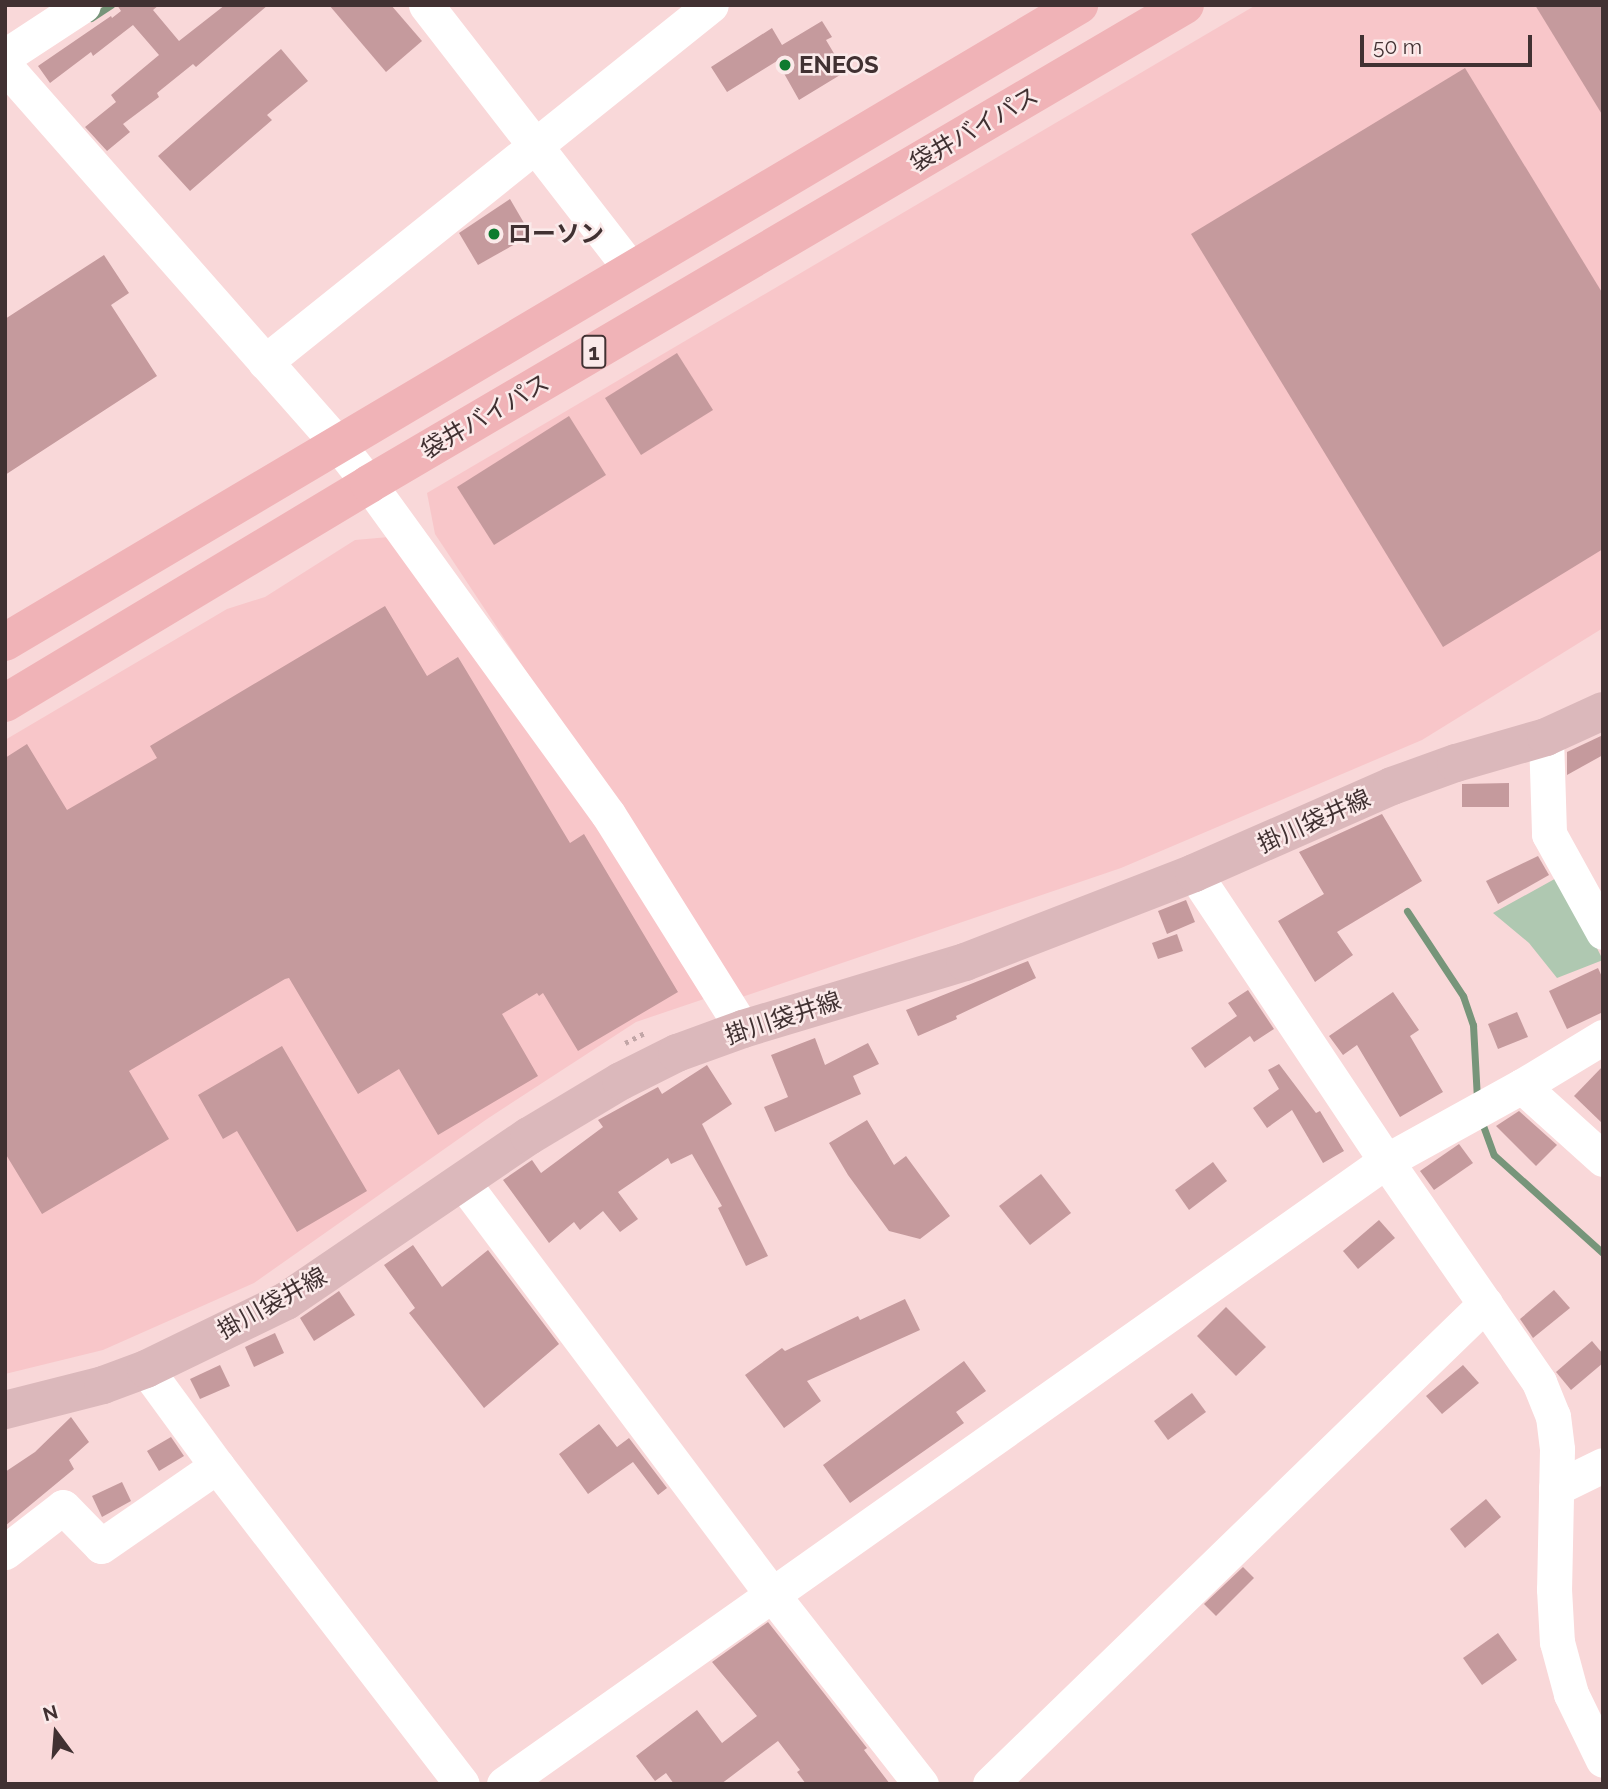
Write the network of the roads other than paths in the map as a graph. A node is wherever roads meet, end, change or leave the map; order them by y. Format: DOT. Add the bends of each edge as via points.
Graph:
graph roads {
  1 [pos="83,5"];
  2 [pos="426,5"];
  3 [pos="711,5"];
  4 [pos="1079,5"];
  5 [pos="1185,5"];
  6 [pos="5,56"];
  7 [pos="5,66"];
  8 [pos="537,145"];
  9 [pos="631,269"];
  10 [pos="265,362"];
  11 [pos="337,443"];
  12 [pos="369,484"];
  13 [pos="5,642"];
  14 [pos="5,703"];
  15 [pos="1603,711"];
  16 [pos="1546,737"];
  17 [pos="1194,873"];
  18 [pos="1603,932"];
  19 [pos="743,1029"];
  20 [pos="1603,1037"];
  21 [pos="1522,1086"];
  22 [pos="1603,1158"];
  23 [pos="1386,1161"];
  24 [pos="462,1181"];
  25 [pos="1485,1304"];
  26 [pos="146,1369"];
  27 [pos="5,1410"];
  28 [pos="1603,1465"];
  29 [pos="217,1466"];
  30 [pos="1556,1488"];
  31 [pos="5,1552"];
  32 [pos="771,1593"];
  33 [pos="1603,1760"];
  34 [pos="1603,1773"];
  35 [pos="462,1784"];
  36 [pos="504,1784"];
  37 [pos="921,1784"];
  38 [pos="990,1784"];
  39 [pos="1587,1784"];
  1 -- 6 [label="street"];
  2 -- 8 [label="street"];
  3 -- 8 [label="street"];
  4 -- 9 [label="highway, 1"];
  5 -- 12 [label="highway, 袋井バイパス / 1"];
  7 -- 10 [label="street"];
  8 -- 9 [label="street"];
  8 -- 10 [label="street"];
  9 -- 11 [label="highway, 1"];
  10 -- 11 [label="street"];
  11 -- 12 [label="street"];
  11 -- 13 [label="highway, 1"];
  12 -- 14 [label="highway, 袋井バイパス / 1"];
  12 -- 19 [label="street" via="608,814"];
  15 -- 16 [label="main road, 掛川袋井線"];
  16 -- 17 [label="main road, 掛川袋井線" via="1392,786"];
  16 -- 18 [label="street" via="1549,834"];
  17 -- 19 [label="main road, 掛川袋井線" via="965,962"];
  17 -- 23 [label="street"];
  19 -- 24 [label="main road, 掛川袋井線" via="677,1053 621,1081"];
  20 -- 21 [label="street"];
  21 -- 22 [label="street"];
  21 -- 23 [label="street"];
  23 -- 25 [label="street"];
  23 -- 32 [label="street"];
  24 -- 26 [label="main road, 掛川袋井線" via="286,1301"];
  24 -- 32 [label="street"];
  25 -- 30 [label="street" via="1539,1382 1553,1416"];
  25 -- 38 [label="street"];
  26 -- 27 [label="main road, 掛川袋井線"];
  26 -- 29 [label="street"];
  28 -- 30 [label="street"];
  29 -- 31 [label="street" via="101,1546 63,1507"];
  29 -- 35 [label="street"];
  30 -- 33 [label="street" via="1557,1642 1571,1694"];
  32 -- 36 [label="street"];
  32 -- 37 [label="street"];
  34 -- 39 [label="street"];
}
